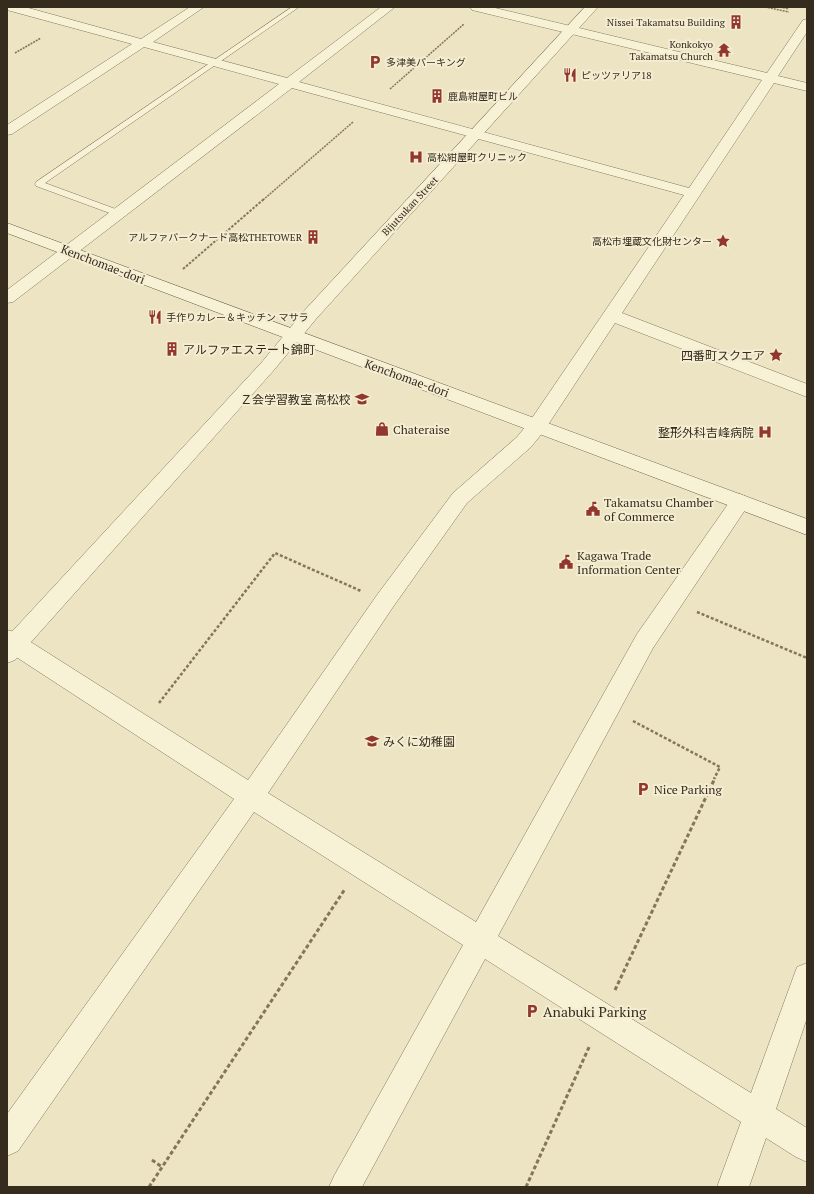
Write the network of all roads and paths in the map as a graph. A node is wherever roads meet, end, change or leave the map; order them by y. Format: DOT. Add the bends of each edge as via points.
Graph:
graph roads {
  1 [pos="11,7"];
  2 [pos="198,7"];
  3 [pos="296,7"];
  4 [pos="389,7"];
  5 [pos="592,7"];
  6 [pos="765,7"];
  7 [pos="780,7"];
  8 [pos="479,8"];
  9 [pos="789,9"];
  10 [pos="801,18"];
  11 [pos="571,30"];
  12 [pos="143,43"];
  13 [pos="215,62"];
  14 [pos="771,78"];
  15 [pos="290,83"];
  16 [pos="807,87"];
  17 [pos="372,106"];
  18 [pos="7,131"];
  19 [pos="476,135"];
  20 [pos="692,193"];
  21 [pos="118,213"];
  22 [pos="7,228"];
  23 [pos="69,251"];
  24 [pos="163,286"];
  25 [pos="7,298"];
  26 [pos="612,314"];
  27 [pos="294,336"];
  28 [pos="807,391"];
  29 [pos="537,426"];
  30 [pos="740,502"];
  31 [pos="807,527"];
  32 [pos="385,601"];
  33 [pos="672,602"];
  34 [pos="10,645"];
  35 [pos="807,658"];
  36 [pos="608,708"];
  37 [pos="142,725"];
  38 [pos="251,796"];
  39 [pos="360,865"];
  40 [pos="480,940"];
  41 [pos="807,977"];
  42 [pos="602,1017"];
  43 [pos="758,1115"];
  44 [pos="7,1140"];
  45 [pos="807,1146"];
  46 [pos="152,1160"];
  47 [pos="162,1167"];
  48 [pos="149,1187"];
  49 [pos="345,1187"];
  50 [pos="526,1187"];
  51 [pos="733,1187"];
  1 -- 12 [label="street"];
  2 -- 12 [label="street"];
  3 -- 13 [label="lane"];
  4 -- 15 [label="street"];
  5 -- 11 [label="street, Bijutsukan Street"];
  6 -- 10 [label="path"];
  7 -- 9 [label="path"];
  8 -- 11 [label="street"];
  8 -- 17 [label="path"];
  10 -- 14 [label="street"];
  11 -- 14 [label="street"];
  11 -- 19 [label="street, Bijutsukan Street"];
  12 -- 13 [label="street"];
  12 -- 18 [label="street"];
  13 -- 15 [label="street"];
  13 -- 21 [label="lane" via="39,184"];
  14 -- 16 [label="street"];
  14 -- 20 [label="street"];
  15 -- 17 [label="street"];
  15 -- 21 [label="street"];
  17 -- 19 [label="street"];
  17 -- 24 [label="path"];
  19 -- 20 [label="street"];
  19 -- 27 [label="street, Bijutsukan Street" via="310,314"];
  20 -- 26 [label="street"];
  21 -- 23 [label="street"];
  22 -- 23 [label="street, Kenchomae-dori"];
  23 -- 24 [label="street, Kenchomae-dori"];
  23 -- 25 [label="street"];
  24 -- 27 [label="street, Kenchomae-dori"];
  26 -- 28 [label="street"];
  26 -- 29 [label="street"];
  27 -- 29 [label="street, Kenchomae-dori"];
  27 -- 34 [label="street, Bijutsukan Street"];
  29 -- 30 [label="street, Kenchomae-dori"];
  29 -- 32 [label="street" via="524,442 460,498"];
  30 -- 31 [label="street, Kenchomae-dori"];
  30 -- 33 [label="street"];
  32 -- 37 [label="path" via="275,553"];
  32 -- 38 [label="street"];
  33 -- 35 [label="path"];
  33 -- 36 [label="street" via="645,641"];
  34 -- 37 [label="street"];
  36 -- 40 [label="street"];
  36 -- 42 [label="path" via="720,766"];
  37 -- 38 [label="street"];
  38 -- 39 [label="street"];
  38 -- 44 [label="street"];
  39 -- 40 [label="street"];
  39 -- 47 [label="path"];
  40 -- 42 [label="street"];
  40 -- 49 [label="street"];
  41 -- 43 [label="street"];
  42 -- 43 [label="street"];
  42 -- 50 [label="path"];
  43 -- 45 [label="street"];
  43 -- 51 [label="street"];
  46 -- 47 [label="path"];
  47 -- 48 [label="path"];
}
